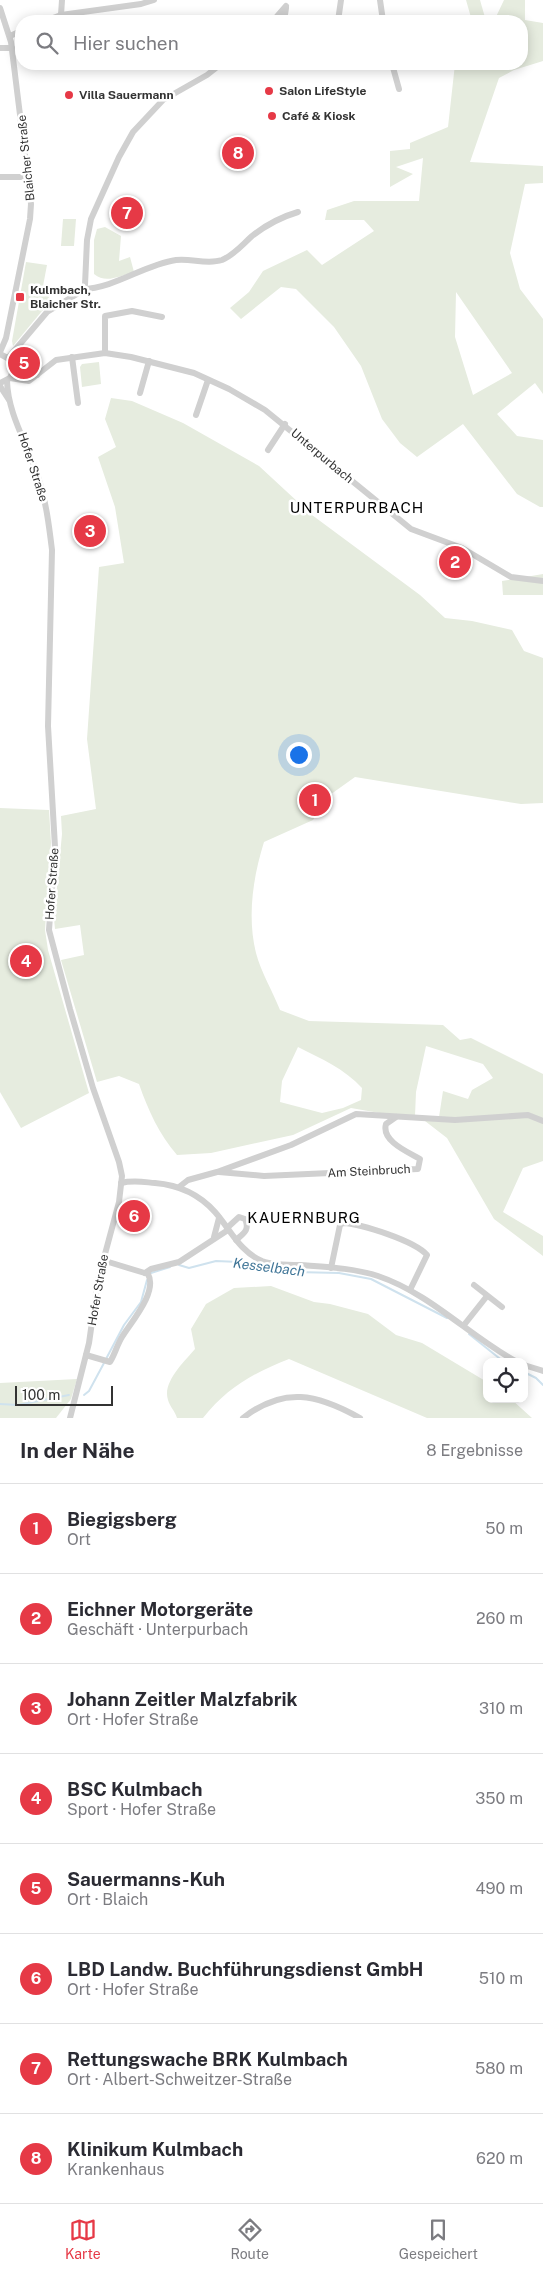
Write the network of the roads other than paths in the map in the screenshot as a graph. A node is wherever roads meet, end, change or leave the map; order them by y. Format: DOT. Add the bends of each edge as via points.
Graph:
graph roads {
  1 [pos="62,0"];
  2 [pos="154,0"];
  3 [pos="341,0"];
  4 [pos="380,0"];
  5 [pos="0,8"];
  6 [pos="61,15"];
  7 [pos="279,15"];
  8 [pos="285,15"];
  9 [pos="339,15"];
  10 [pos="382,15"];
  11 [pos="15,34"];
  12 [pos="10,36"];
  13 [pos="0,48"];
  14 [pos="12,48"];
  15 [pos="213,70"];
  16 [pos="394,70"];
  17 [pos="399,89"];
  18 [pos="0,177"];
  19 [pos="29,177"];
  20 [pos="298,212"];
  21 [pos="82,289"];
  22 [pos="162,317"];
  23 [pos="105,354"];
  24 [pos="4,355"];
  25 [pos="72,357"];
  26 [pos="149,361"];
  27 [pos="14,369"];
  28 [pos="38,375"];
  29 [pos="208,380"];
  30 [pos="4,382"];
  31 [pos="140,394"];
  32 [pos="78,403"];
  33 [pos="196,415"];
  34 [pos="285,424"];
  35 [pos="268,450"];
  36 [pos="543,581"];
  37 [pos="396,1117"];
  38 [pos="543,1121"];
  39 [pos="218,1172"];
  40 [pos="122,1183"];
  41 [pos="179,1187"];
  42 [pos="219,1218"];
  43 [pos="228,1229"];
  44 [pos="214,1237"];
  45 [pos="236,1240"];
  46 [pos="102,1260"];
  47 [pos="331,1268"];
  48 [pos="148,1275"];
  49 [pos="474,1285"];
  50 [pos="410,1290"];
  51 [pos="487,1296"];
  52 [pos="502,1307"];
  53 [pos="464,1325"];
  54 [pos="86,1355"];
  55 [pos="510,1358"];
  56 [pos="528,1366"];
  57 [pos="543,1371"];
  58 [pos="70,1418"];
  59 [pos="243,1418"];
  60 [pos="360,1418"];
  1 -- 6 [label="street"];
  2 -- 6 [label="street"];
  3 -- 9 [label="street"];
  4 -- 10 [label="street"];
  5 -- 12 [label="street, Blaicher Straße"];
  7 -- 8 [label="street" via="286,6"];
  11 -- 12 [label="street"];
  12 -- 14 [label="street, Blaicher Straße"];
  13 -- 14 [label="street"];
  14 -- 19 [label="street, Blaicher Straße"];
  15 -- 21 [label="street" via="163,100 134,132 119,157 91,219 86,281"];
  16 -- 17 [label="street"];
  18 -- 19 [label="street"];
  19 -- 24 [label="street, Blaicher Straße" via="30,219"];
  20 -- 21 [label="street" via="268,224 233,254 221,260 166,262 109,284"];
  21 -- 24 [label="street" via="47,312"];
  22 -- 23 [label="street" via="132,311 105,316"];
  23 -- 25 [label="street, Unterpurbach"];
  23 -- 26 [label="street, Unterpurbach"];
  24 -- 27 [label="street"];
  25 -- 28 [label="street, Unterpurbach" via="50,363"];
  25 -- 32 [label="street"];
  26 -- 29 [label="street, Unterpurbach"];
  26 -- 31 [label="street"];
  27 -- 28 [label="street" via="24,376"];
  27 -- 30 [label="street"];
  28 -- 30 [label="street" via="29,381"];
  29 -- 33 [label="street"];
  29 -- 34 [label="street, Unterpurbach" via="250,400"];
  30 -- 40 [label="street, Hofer Straße" via="38,477 52,550 48,726 55,847 49,930 51,945 93,1088 119,1162"];
  34 -- 35 [label="street, Unterpurbach"];
  34 -- 36 [label="street, Unterpurbach" via="411,529 462,548 511,577"];
  37 -- 38 [label="street" via="455,1120 528,1115"];
  37 -- 39 [label="street, Am Steinbruch" via="356,1114 291,1145"];
  37 -- 39 [label="street, Am Steinbruch" via="386,1124 386,1132 395,1144 420,1159 418,1169 264,1176"];
  39 -- 41 [label="street, Am Steinbruch" via="188,1180"];
  40 -- 41 [label="street" via="131,1180"];
  40 -- 46 [label="street, Hofer Straße"];
  41 -- 42 [label="street" via="206,1204"];
  42 -- 43 [label="street"];
  42 -- 44 [label="street"];
  43 -- 44 [label="street"];
  43 -- 45 [label="street"];
  43 -- 45 [label="street" via="239,1218 245,1220 246,1232"];
  44 -- 48 [label="street" via="179,1262 151,1269"];
  45 -- 47 [label="street" via="248,1253 262,1261"];
  46 -- 48 [label="street"];
  46 -- 54 [label="street, Hofer Straße"];
  47 -- 50 [label="street" via="357,1270"];
  47 -- 50 [label="street" via="340,1225 351,1224 376,1230 427,1255"];
  48 -- 54 [label="street" via="147,1299 120,1339 110,1362"];
  49 -- 51 [label="street"];
  50 -- 53 [label="street"];
  51 -- 52 [label="street"];
  51 -- 53 [label="street"];
  53 -- 55 [label="street"];
  54 -- 58 [label="street, Hofer Straße"];
  56 -- 57 [label="street"];
  59 -- 60 [label="street" via="268,1401 302,1396 331,1403"];
}
